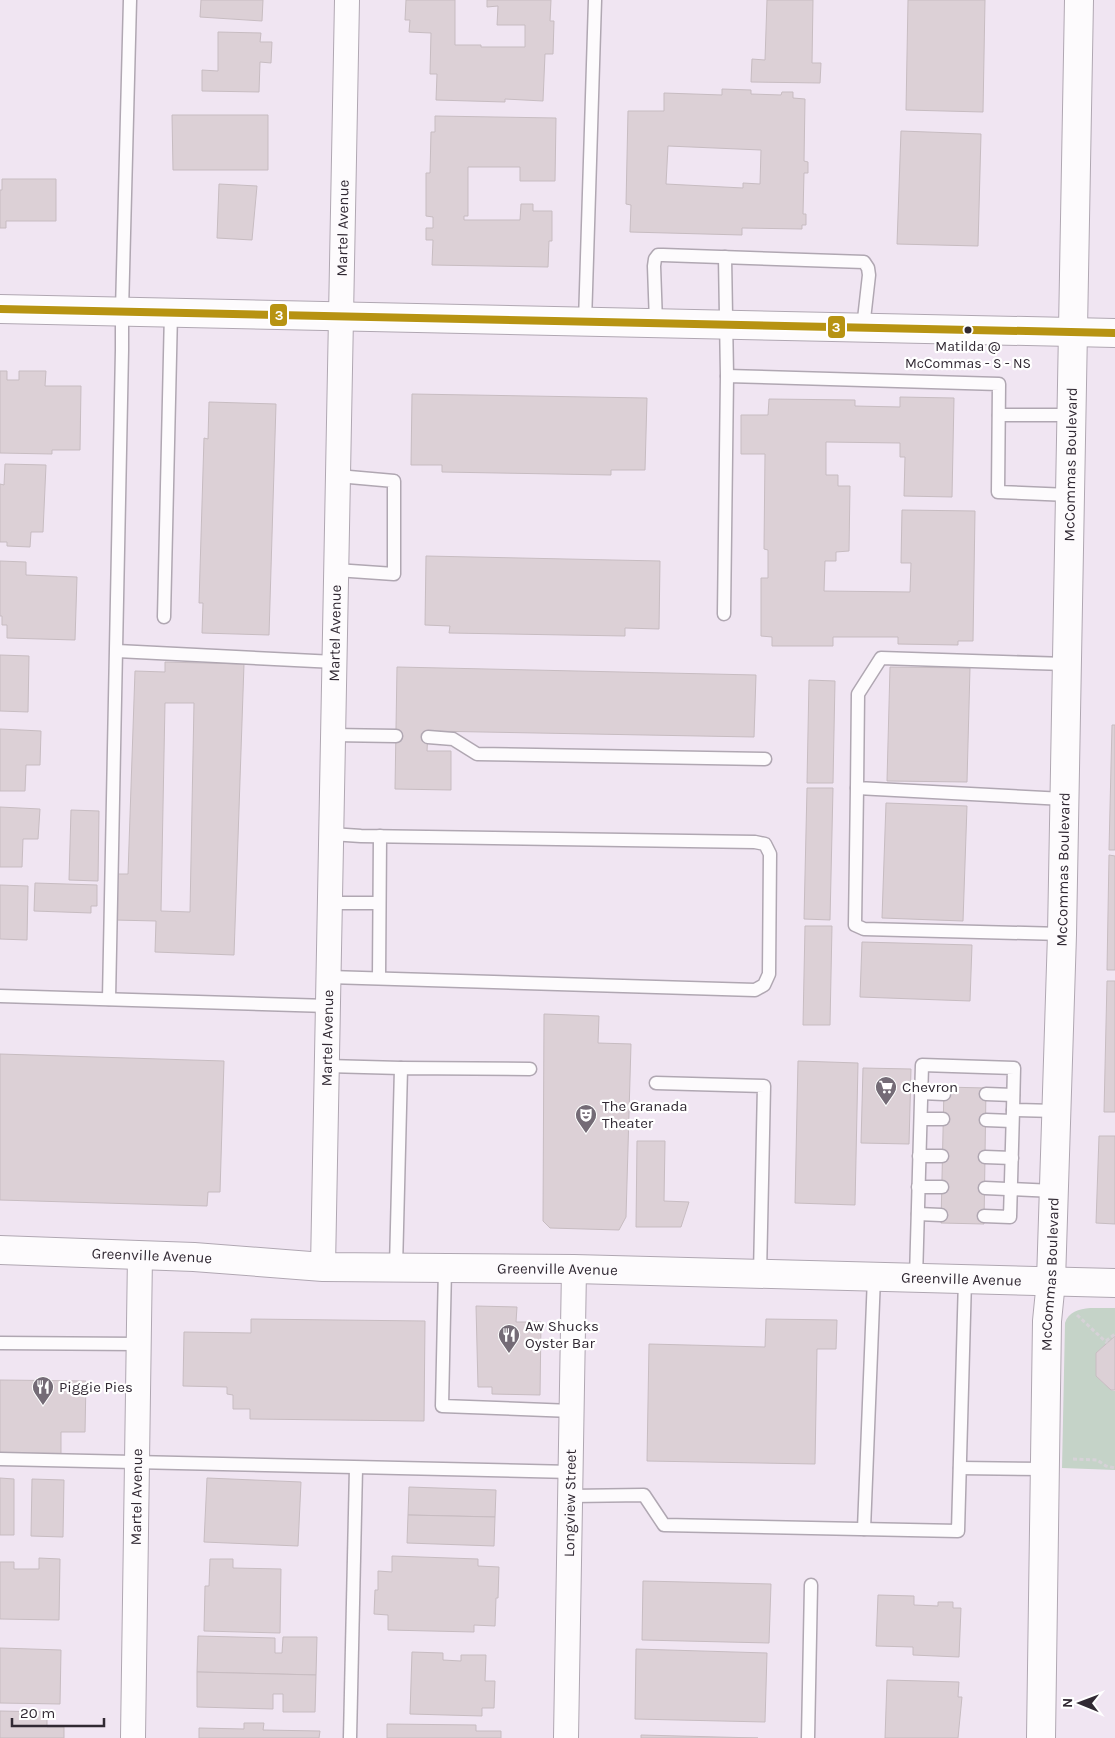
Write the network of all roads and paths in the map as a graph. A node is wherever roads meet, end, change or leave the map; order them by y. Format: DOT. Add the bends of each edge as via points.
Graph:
graph roads {
  1 [pos="130,0"];
  2 [pos="347,0"];
  3 [pos="595,0"];
  4 [pos="1079,0"];
  5 [pos="725,257"];
  6 [pos="0,309"];
  7 [pos="122,311"];
  8 [pos="170,312"];
  9 [pos="341,317"];
  10 [pos="585,322"];
  11 [pos="656,323"];
  12 [pos="726,325"];
  13 [pos="863,328"];
  14 [pos="1072,332"];
  15 [pos="1115,333"];
  16 [pos="727,376"];
  17 [pos="999,415"];
  18 [pos="1071,415"];
  19 [pos="338,476"];
  20 [pos="1069,494"];
  21 [pos="336,570"];
  22 [pos="724,614"];
  23 [pos="164,617"];
  24 [pos="117,651"];
  25 [pos="335,662"];
  26 [pos="1066,664"];
  27 [pos="333,735"];
  28 [pos="396,736"];
  29 [pos="428,737"];
  30 [pos="765,759"];
  31 [pos="857,788"];
  32 [pos="1064,799"];
  33 [pos="331,834"];
  34 [pos="380,836"];
  35 [pos="330,903"];
  36 [pos="379,903"];
  37 [pos="1062,934"];
  38 [pos="329,977"];
  39 [pos="379,977"];
  40 [pos="0,996"];
  41 [pos="109,999"];
  42 [pos="328,1006"];
  43 [pos="327,1066"];
  44 [pos="401,1068"];
  45 [pos="530,1069"];
  46 [pos="656,1083"];
  47 [pos="921,1093"];
  48 [pos="944,1094"];
  49 [pos="986,1094"];
  50 [pos="1013,1095"];
  51 [pos="1056,1112"];
  52 [pos="1012,1115"];
  53 [pos="921,1119"];
  54 [pos="943,1119"];
  55 [pos="986,1120"];
  56 [pos="920,1156"];
  57 [pos="942,1156"];
  58 [pos="985,1157"];
  59 [pos="1012,1158"];
  60 [pos="918,1187"];
  61 [pos="942,1187"];
  62 [pos="985,1188"];
  63 [pos="1011,1189"];
  64 [pos="1054,1191"];
  65 [pos="918,1214"];
  66 [pos="941,1214"];
  67 [pos="984,1216"];
  68 [pos="0,1250"];
  69 [pos="140,1255"];
  70 [pos="323,1266"];
  71 [pos="396,1267"];
  72 [pos="445,1268"];
  73 [pos="574,1269"];
  74 [pos="760,1274"];
  75 [pos="874,1277"];
  76 [pos="916,1278"];
  77 [pos="965,1279"];
  78 [pos="1051,1281"];
  79 [pos="1115,1283"];
  80 [pos="1076,1315"];
  81 [pos="1115,1334"];
  82 [pos="0,1343"];
  83 [pos="139,1344"];
  84 [pos="572,1411"];
  85 [pos="0,1459"];
  86 [pos="1072,1459"];
  87 [pos="138,1463"];
  88 [pos="356,1468"];
  89 [pos="960,1468"];
  90 [pos="1045,1468"];
  91 [pos="1115,1468"];
  92 [pos="572,1472"];
  93 [pos="572,1496"];
  94 [pos="864,1529"];
  95 [pos="810,1585"];
  96 [pos="133,1738"];
  97 [pos="350,1738"];
  98 [pos="566,1738"];
  99 [pos="808,1738"];
  100 [pos="1041,1738"];
  1 -- 7 [label="lane"];
  2 -- 9 [label="street, Martel Avenue"];
  3 -- 10 [label="lane"];
  4 -- 14 [label="street, McCommas Boulevard"];
  5 -- 11 [label="lane" via="658,255 654,266"];
  5 -- 12 [label="lane"];
  5 -- 13 [label="lane" via="864,262 869,275"];
  6 -- 7 [label="street"];
  7 -- 8 [label="street"];
  7 -- 24 [label="lane"];
  8 -- 9 [label="street"];
  8 -- 23 [label="lane"];
  9 -- 10 [label="street"];
  9 -- 19 [label="street, Martel Avenue"];
  10 -- 11 [label="street"];
  11 -- 12 [label="street"];
  12 -- 13 [label="street"];
  12 -- 16 [label="lane"];
  13 -- 14 [label="street"];
  14 -- 15 [label="street"];
  14 -- 18 [label="street, McCommas Boulevard"];
  16 -- 17 [label="lane" via="999,384"];
  16 -- 22 [label="lane"];
  17 -- 18 [label="lane"];
  17 -- 20 [label="lane" via="998,492"];
  18 -- 20 [label="street, McCommas Boulevard"];
  19 -- 21 [label="street, Martel Avenue"];
  19 -- 21 [label="lane" via="394,481 394,574"];
  20 -- 26 [label="street, McCommas Boulevard"];
  21 -- 25 [label="street, Martel Avenue"];
  24 -- 25 [label="lane"];
  24 -- 41 [label="lane"];
  25 -- 27 [label="street, Martel Avenue"];
  26 -- 31 [label="lane" via="881,658 858,694"];
  26 -- 32 [label="street, McCommas Boulevard"];
  27 -- 28 [label="lane"];
  27 -- 33 [label="street, Martel Avenue"];
  29 -- 30 [label="lane" via="453,739 477,754"];
  31 -- 32 [label="lane"];
  31 -- 37 [label="lane" via="855,925 864,929"];
  32 -- 37 [label="street, McCommas Boulevard"];
  33 -- 34 [label="lane"];
  33 -- 35 [label="street, Martel Avenue"];
  34 -- 36 [label="lane"];
  34 -- 39 [label="lane" via="755,842 765,844 770,854 769,974 764,985 755,990"];
  35 -- 36 [label="lane"];
  35 -- 38 [label="street, Martel Avenue"];
  36 -- 39 [label="lane"];
  37 -- 51 [label="street, McCommas Boulevard"];
  38 -- 39 [label="lane"];
  38 -- 42 [label="street, Martel Avenue"];
  40 -- 41 [label="lane"];
  41 -- 42 [label="lane"];
  42 -- 43 [label="street, Martel Avenue"];
  43 -- 44 [label="lane"];
  43 -- 70 [label="street, Martel Avenue"];
  44 -- 45 [label="lane"];
  44 -- 71 [label="lane"];
  46 -- 74 [label="lane" via="764,1086"];
  47 -- 48 [label="lane"];
  47 -- 50 [label="lane" via="922,1065 1014,1068"];
  47 -- 53 [label="lane"];
  49 -- 50 [label="lane"];
  50 -- 52 [label="lane"];
  51 -- 52 [label="lane"];
  51 -- 64 [label="street, McCommas Boulevard"];
  52 -- 55 [label="lane"];
  52 -- 59 [label="lane"];
  53 -- 54 [label="lane"];
  53 -- 56 [label="lane"];
  56 -- 57 [label="lane"];
  56 -- 60 [label="lane"];
  58 -- 59 [label="lane"];
  59 -- 63 [label="lane"];
  60 -- 61 [label="lane"];
  60 -- 65 [label="lane"];
  62 -- 63 [label="lane"];
  63 -- 64 [label="lane"];
  63 -- 67 [label="lane" via="1010,1216"];
  64 -- 78 [label="street, McCommas Boulevard"];
  65 -- 66 [label="lane"];
  65 -- 76 [label="lane"];
  68 -- 69 [label="street, Greenville Avenue"];
  69 -- 70 [label="street, Greenville Avenue"];
  69 -- 83 [label="street, Martel Avenue"];
  70 -- 71 [label="street, Greenville Avenue"];
  71 -- 72 [label="street, Greenville Avenue"];
  72 -- 73 [label="street, Greenville Avenue"];
  72 -- 84 [label="lane" via="442,1406"];
  73 -- 74 [label="street, Greenville Avenue"];
  73 -- 84 [label="street, Longview Street"];
  74 -- 75 [label="street, Greenville Avenue"];
  75 -- 76 [label="street, Greenville Avenue"];
  75 -- 94 [label="lane"];
  76 -- 77 [label="street, Greenville Avenue"];
  77 -- 78 [label="street, Greenville Avenue"];
  77 -- 89 [label="lane"];
  78 -- 79 [label="street, Greenville Avenue"];
  78 -- 90 [label="street, McCommas Boulevard" via="1047,1321"];
  80 -- 81 [label="path" via="1107,1342"];
  82 -- 83 [label="lane"];
  83 -- 87 [label="street, Martel Avenue"];
  84 -- 92 [label="street, Longview Street"];
  85 -- 87 [label="lane"];
  86 -- 91 [label="path" via="1097,1460"];
  87 -- 88 [label="lane"];
  87 -- 96 [label="street, Martel Avenue"];
  88 -- 92 [label="lane"];
  88 -- 97 [label="lane"];
  89 -- 90 [label="lane"];
  89 -- 94 [label="lane" via="958,1531"];
  90 -- 100 [label="street, McCommas Boulevard"];
  92 -- 93 [label="street, Longview Street"];
  93 -- 94 [label="lane" via="644,1495 664,1525"];
  93 -- 98 [label="street, Longview Street"];
  95 -- 99 [label="lane"];
}
